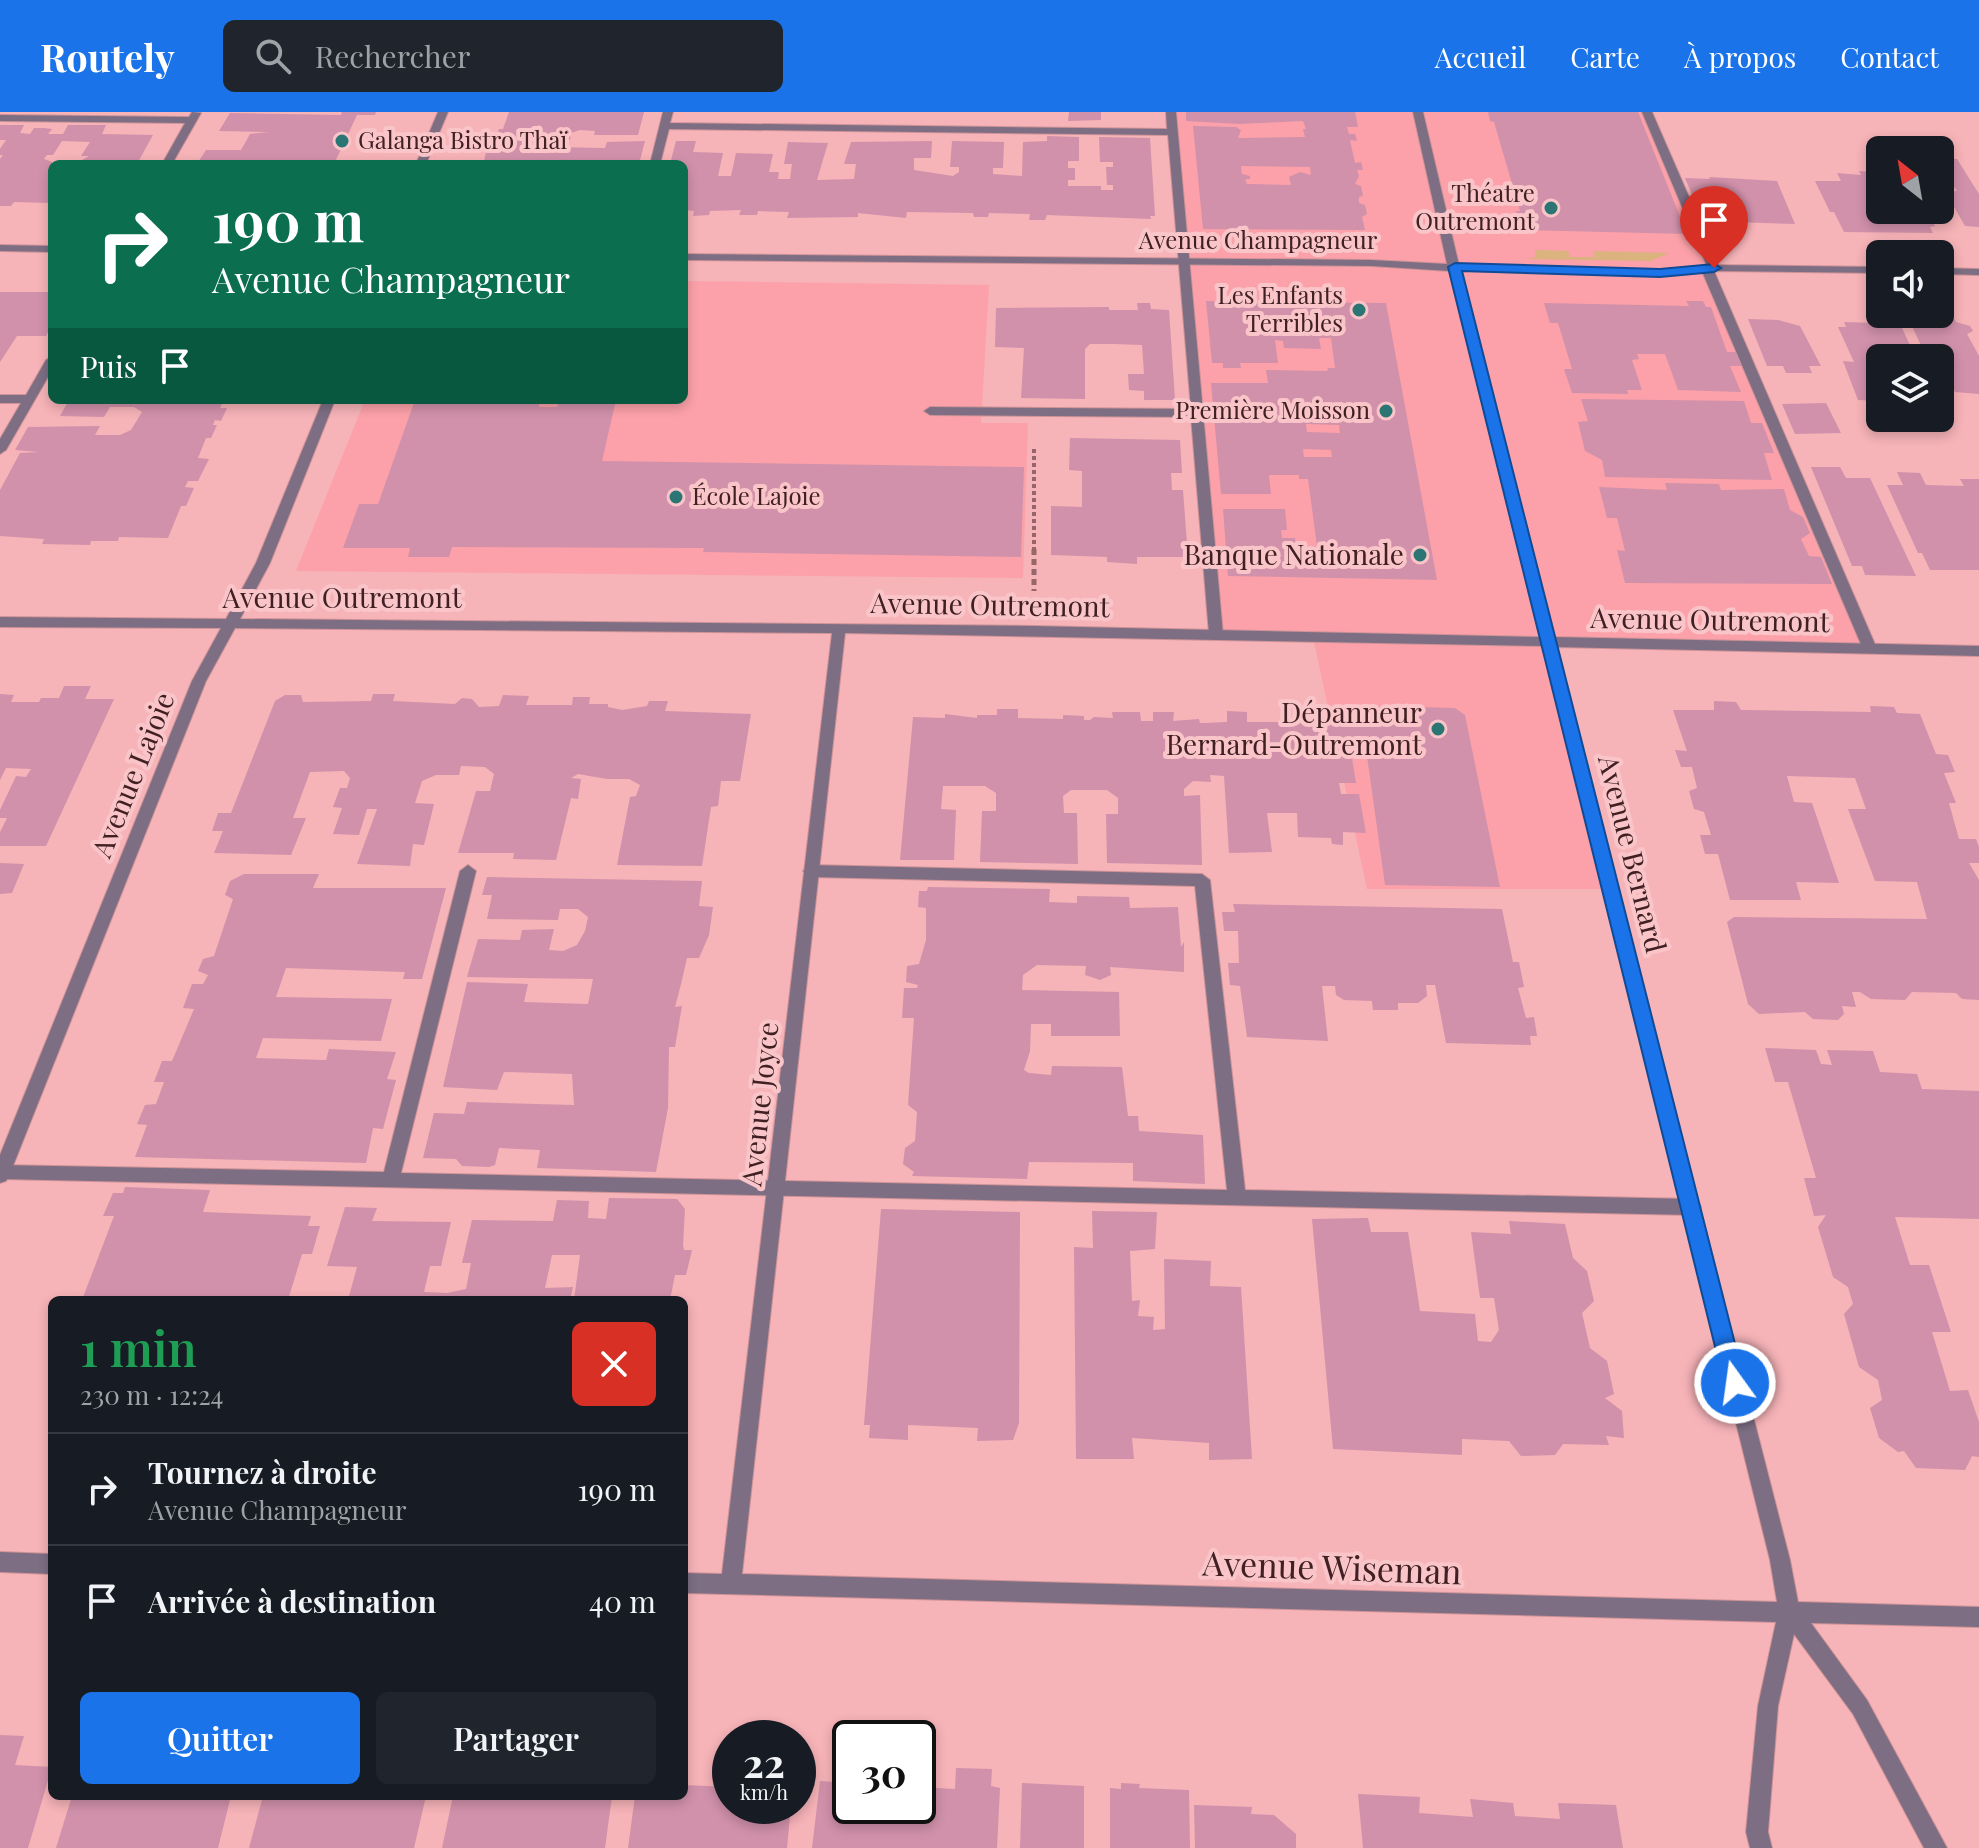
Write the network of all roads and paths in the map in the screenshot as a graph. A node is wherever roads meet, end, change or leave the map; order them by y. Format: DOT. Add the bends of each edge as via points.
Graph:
graph roads {
  1 [pos="443,112"];
  2 [pos="668,112"];
  3 [pos="1171,112"];
  4 [pos="1418,112"];
  5 [pos="1647,112"];
  6 [pos="195,116"];
  7 [pos="0,118"];
  8 [pos="665,126"];
  9 [pos="1172,132"];
  10 [pos="169,160"];
  11 [pos="423,160"];
  12 [pos="656,160"];
  13 [pos="0,248"];
  14 [pos="48,249"];
  15 [pos="688,257"];
  16 [pos="1183,262"];
  17 [pos="1455,267"];
  18 [pos="1711,269"];
  19 [pos="1866,270"];
  20 [pos="1954,271"];
  21 [pos="1979,272"];
  22 [pos="48,366"];
  23 [pos="0,399"];
  24 [pos="28,399"];
  25 [pos="327,404"];
  26 [pos="930,411"];
  27 [pos="1034,412"];
  28 [pos="1196,413"];
  29 [pos="0,450"];
  30 [pos="1034,591"];
  31 [pos="0,622"];
  32 [pos="228,623"];
  33 [pos="839,629"];
  34 [pos="1216,634"];
  35 [pos="1550,643"];
  36 [pos="1870,649"];
  37 [pos="1979,651"];
  38 [pos="468,871"];
  39 [pos="811,871"];
  40 [pos="1,1173"];
  41 [pos="390,1181"];
  42 [pos="777,1188"];
  43 [pos="1237,1198"];
  44 [pos="1692,1207"];
  45 [pos="0,1562"];
  46 [pos="48,1564"];
  47 [pos="688,1583"];
  48 [pos="731,1584"];
  49 [pos="1789,1610"];
  50 [pos="1979,1617"];
  51 [pos="1761,1848"];
  52 [pos="1936,1848"];
  1 -- 11 [label="street"];
  2 -- 8 [label="street"];
  3 -- 9 [label="street"];
  4 -- 17 [label="street, Avenue Bernard"];
  5 -- 18 [label="street"];
  6 -- 7 [label="street"];
  6 -- 10 [label="street"];
  8 -- 9 [label="street"];
  8 -- 12 [label="street"];
  9 -- 16 [label="street"];
  13 -- 14 [label="street"];
  15 -- 16 [label="street, Avenue Champagneur"];
  16 -- 17 [label="street, Avenue Champagneur"];
  16 -- 28 [label="street"];
  17 -- 18 [label="street, Avenue Champagneur" via="1660,273"];
  17 -- 35 [label="street, Avenue Bernard"];
  18 -- 19 [label="street, Avenue Champagneur"];
  18 -- 36 [label="street"];
  20 -- 21 [label="street"];
  22 -- 24 [label="street"];
  23 -- 24 [label="street"];
  24 -- 29 [label="street"];
  25 -- 32 [label="street, Avenue Lajoie" via="263,563"];
  26 -- 27 [label="street"];
  27 -- 28 [label="street"];
  27 -- 30 [label="path"];
  28 -- 34 [label="street"];
  31 -- 32 [label="street, Avenue Outremont"];
  32 -- 33 [label="street, Avenue Outremont"];
  32 -- 40 [label="street, Avenue Lajoie" via="199,681"];
  33 -- 34 [label="street, Avenue Outremont"];
  33 -- 39 [label="street, Avenue Joyce"];
  34 -- 35 [label="street, Avenue Outremont"];
  35 -- 36 [label="street, Avenue Outremont"];
  35 -- 44 [label="street, Avenue Bernard"];
  36 -- 37 [label="street, Avenue Outremont"];
  38 -- 41 [label="street"];
  39 -- 42 [label="street, Avenue Joyce"];
  39 -- 43 [label="street" via="1202,880"];
  40 -- 41 [label="street"];
  41 -- 42 [label="street"];
  42 -- 43 [label="street"];
  42 -- 48 [label="street, Avenue Joyce"];
  43 -- 44 [label="street"];
  44 -- 49 [label="street, Avenue Bernard"];
  45 -- 46 [label="street"];
  47 -- 48 [label="street, Avenue Wiseman"];
  48 -- 49 [label="street, Avenue Wiseman"];
  49 -- 50 [label="street, Avenue Wiseman"];
  49 -- 51 [label="street, Avenue Bernard" via="1768,1706 1757,1832"];
  49 -- 52 [label="street, Avenue Bernard" via="1860,1707"];
}
